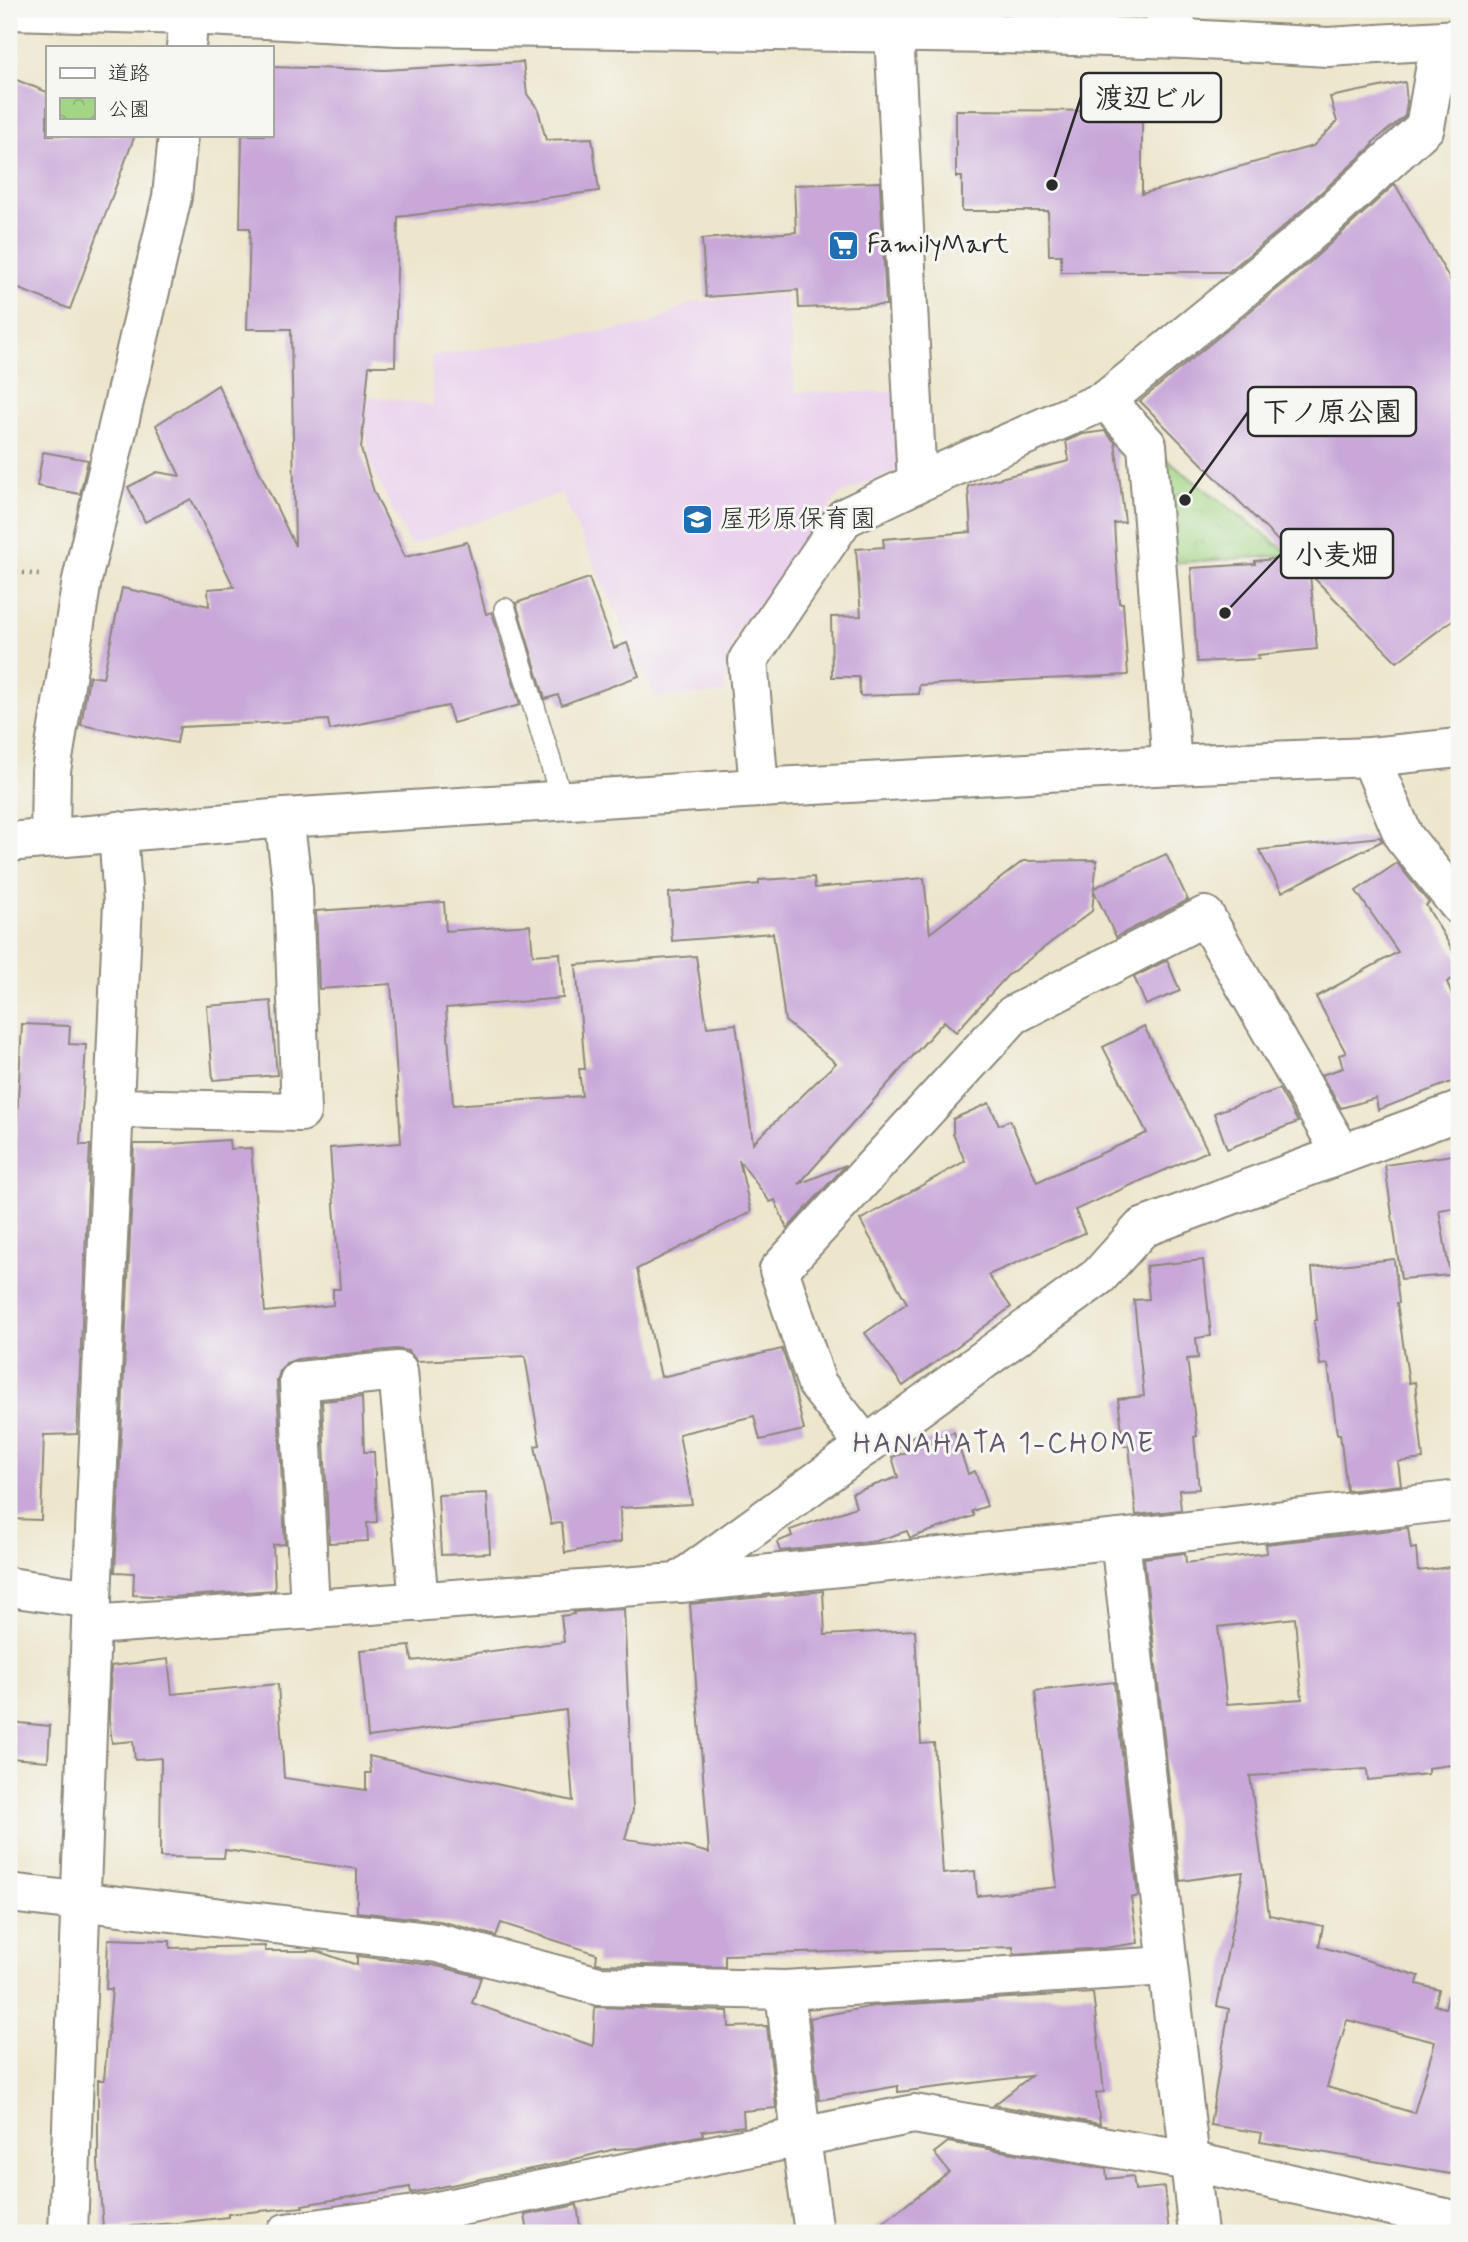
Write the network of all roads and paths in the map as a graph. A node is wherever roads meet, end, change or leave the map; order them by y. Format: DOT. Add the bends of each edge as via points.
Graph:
graph roads {
  1 [pos="1163,9"];
  2 [pos="9,10"];
  3 [pos="991,21"];
  4 [pos="187,31"];
  5 [pos="894,32"];
  6 [pos="1186,39"];
  7 [pos="1450,41"];
  8 [pos="178,136"];
  9 [pos="1106,400"];
  10 [pos="917,483"];
  11 [pos="505,609"];
  12 [pos="1459,748"];
  13 [pos="1370,757"];
  14 [pos="1172,765"];
  15 [pos="759,788"];
  16 [pos="562,801"];
  17 [pos="284,818"];
  18 [pos="118,831"];
  19 [pos="50,838"];
  20 [pos="9,842"];
  21 [pos="1459,905"];
  22 [pos="113,1108"];
  23 [pos="1459,1111"];
  24 [pos="1342,1154"];
  25 [pos="866,1446"];
  26 [pos="1459,1500"];
  27 [pos="1120,1539"];
  28 [pos="677,1583"];
  29 [pos="9,1587"];
  30 [pos="419,1602"];
  31 [pos="310,1609"];
  32 [pos="92,1612"];
  33 [pos="9,1893"];
  34 [pos="81,1903"];
  35 [pos="1167,1966"];
  36 [pos="785,1990"];
  37 [pos="801,2138"];
  38 [pos="1189,2161"];
  39 [pos="1459,2221"];
  40 [pos="68,2233"];
  41 [pos="286,2233"];
  42 [pos="814,2233"];
  43 [pos="1198,2233"];
  1 -- 6 [label="street"];
  2 -- 4 [label="street"];
  3 -- 5 [label="street"];
  3 -- 6 [label="street"];
  4 -- 5 [label="street" via="398,26"];
  5 -- 10 [label="street"];
  6 -- 7 [label="street" via="1328,47"];
  7 -- 9 [label="street" via="1425,127 1295,246"];
  8 -- 19 [label="street" via="172,197 82,580 51,771"];
  9 -- 10 [label="street"];
  9 -- 14 [label="street" via="1147,446"];
  10 -- 15 [label="street" via="844,518 748,660"];
  11 -- 16 [label="lane"];
  12 -- 13 [label="street"];
  13 -- 14 [label="street"];
  13 -- 21 [label="street" via="1404,837"];
  14 -- 15 [label="street"];
  15 -- 16 [label="street"];
  16 -- 17 [label="street"];
  17 -- 18 [label="street"];
  17 -- 22 [label="street" via="293,889 301,1112"];
  18 -- 19 [label="street"];
  18 -- 22 [label="street" via="123,902"];
  19 -- 20 [label="street"];
  22 -- 32 [label="street"];
  23 -- 24 [label="street"];
  24 -- 25 [label="street" via="1142,1228 1099,1276"];
  24 -- 25 [label="street" via="1205,916 1013,1015 779,1270 817,1384"];
  25 -- 28 [label="street"];
  26 -- 27 [label="street"];
  27 -- 28 [label="street"];
  27 -- 35 [label="street"];
  28 -- 30 [label="street"];
  29 -- 32 [label="street"];
  30 -- 31 [label="street"];
  30 -- 31 [label="street" via="398,1371 299,1381"];
  31 -- 32 [label="street"];
  32 -- 34 [label="street"];
  33 -- 34 [label="street"];
  34 -- 36 [label="street" via="437,1943 598,1986"];
  34 -- 40 [label="street"];
  35 -- 36 [label="street"];
  35 -- 38 [label="street"];
  36 -- 37 [label="street"];
  37 -- 38 [label="street" via="914,2115"];
  37 -- 41 [label="street" via="422,2214"];
  37 -- 42 [label="street"];
  38 -- 39 [label="street"];
  38 -- 43 [label="street"];
}
